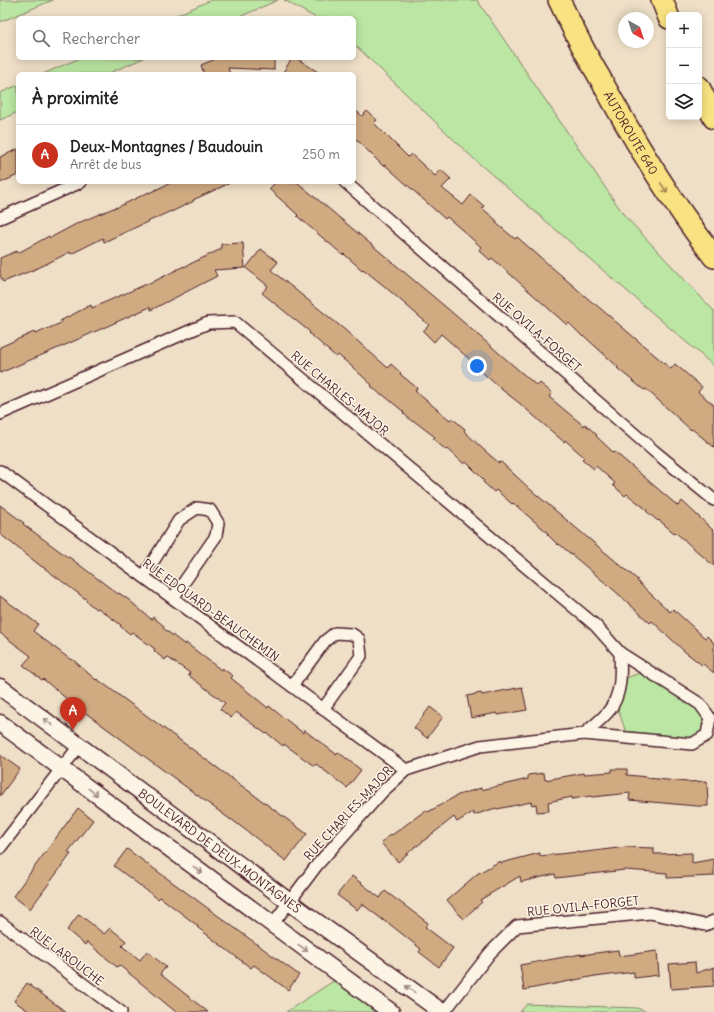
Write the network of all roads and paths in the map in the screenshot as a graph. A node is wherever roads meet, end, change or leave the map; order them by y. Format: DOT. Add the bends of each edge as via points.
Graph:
graph roads {
  1 [pos="552,0"];
  2 [pos="559,0"];
  3 [pos="662,0"];
  4 [pos="667,12"];
  5 [pos="588,58"];
  6 [pos="702,93"];
  7 [pos="714,118"];
  8 [pos="76,184"];
  9 [pos="347,184"];
  10 [pos="0,218"];
  11 [pos="714,258"];
  12 [pos="0,414"];
  13 [pos="0,471"];
  14 [pos="714,500"];
  15 [pos="144,576"];
  16 [pos="173,598"];
  17 [pos="620,653"];
  18 [pos="292,686"];
  19 [pos="0,687"];
  20 [pos="323,709"];
  21 [pos="0,723"];
  22 [pos="584,734"];
  23 [pos="79,746"];
  24 [pos="62,769"];
  25 [pos="406,770"];
  26 [pos="0,848"];
  27 [pos="289,901"];
  28 [pos="714,921"];
  29 [pos="0,922"];
  30 [pos="272,925"];
  31 [pos="120,1012"];
  32 [pos="391,1012"];
  33 [pos="443,1012"];
  1 -- 5 [label="highway"];
  2 -- 5 [label="highway, AUTOROUTE 640"];
  3 -- 4 [label="highway"];
  5 -- 11 [label="highway, AUTOROUTE 640, one-way" via="655,174"];
  6 -- 7 [label="highway"];
  8 -- 10 [label="street"];
  9 -- 14 [label="street, RUE OVILA-FORGET" via="654,451"];
  12 -- 17 [label="street, RUE CHARLES-MAJOR" via="208,323 235,322 595,625"];
  13 -- 15 [label="street, RUE EDOUARD-BEAUCHEMIN"];
  15 -- 16 [label="street, RUE EDOUARD-BEAUCHEMIN"];
  15 -- 16 [label="street" via="179,520 197,508 210,510 218,523 216,536"];
  16 -- 18 [label="street, RUE EDOUARD-BEAUCHEMIN"];
  17 -- 22 [label="street" via="621,680 615,701 608,712"];
  17 -- 22 [label="street, RUE CHARLES-MAJOR" via="700,704 710,718 707,735 692,744"];
  18 -- 20 [label="street, RUE EDOUARD-BEAUCHEMIN"];
  18 -- 20 [label="street" via="325,641 335,633 352,634 359,639 361,656"];
  23 -- 19 [label="street, BOULEVARD DE DEUX-MONTAGNES, one-way"];
  20 -- 25 [label="street, RUE EDOUARD-BEAUCHEMIN"];
  21 -- 24 [label="street"];
  22 -- 25 [label="street, RUE CHARLES-MAJOR" via="480,746"];
  23 -- 24 [label="street"];
  23 -- 27 [label="street, BOULEVARD DE DEUX-MONTAGNES"];
  24 -- 26 [label="street"];
  24 -- 30 [label="street, one-way"];
  25 -- 27 [label="street, RUE CHARLES-MAJOR" via="382,792 317,865"];
  27 -- 30 [label="street, RUE CHARLES-MAJOR"];
  33 -- 27 [label="street, BOULEVARD DE DEUX-MONTAGNES, one-way"];
  28 -- 33 [label="street, RUE OVILA-FORGET" via="705,925 650,912 516,926 490,953"];
  29 -- 31 [label="street, RUE LAROUCHE"];
  30 -- 32 [label="street, one-way"];
}
